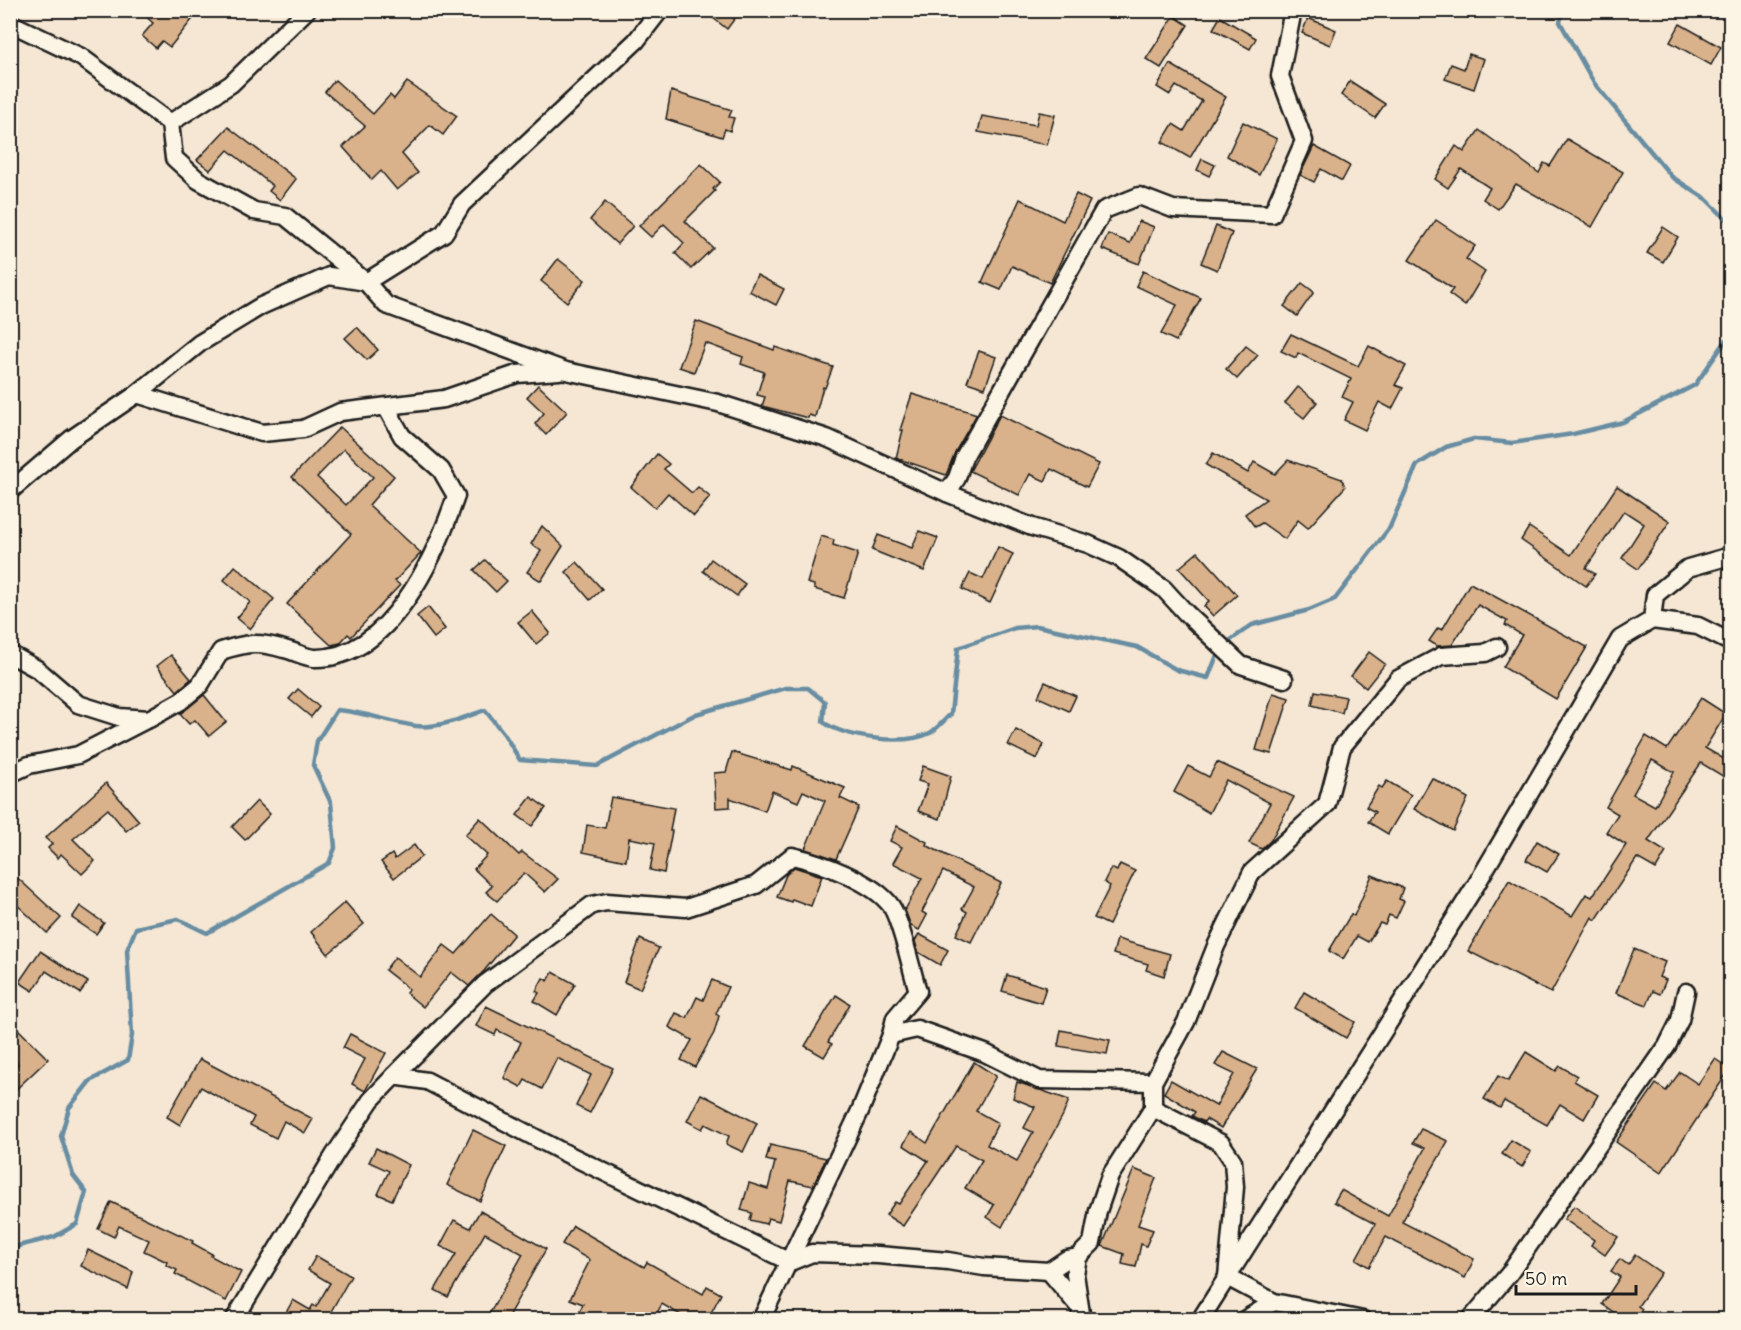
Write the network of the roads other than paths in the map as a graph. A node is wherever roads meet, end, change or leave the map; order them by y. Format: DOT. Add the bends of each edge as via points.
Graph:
graph roads {
  1 [pos="308,10"];
  2 [pos="660,10"];
  3 [pos="1293,10"];
  4 [pos="10,23"];
  5 [pos="170,123"];
  6 [pos="366,282"];
  7 [pos="566,371"];
  8 [pos="137,394"];
  9 [pos="387,407"];
  10 [pos="10,491"];
  11 [pos="947,493"];
  12 [pos="1731,556"];
  13 [pos="1652,620"];
  14 [pos="1731,642"];
  15 [pos="1497,647"];
  16 [pos="10,654"];
  17 [pos="1284,679"];
  18 [pos="149,719"];
  19 [pos="10,774"];
  20 [pos="1686,992"];
  21 [pos="891,1035"];
  22 [pos="394,1076"];
  23 [pos="1153,1082"];
  24 [pos="1153,1108"];
  25 [pos="1078,1257"];
  26 [pos="790,1262"];
  27 [pos="1049,1271"];
  28 [pos="1075,1274"];
  29 [pos="1227,1277"];
  30 [pos="1274,1302"];
  31 [pos="1082,1314"];
  32 [pos="234,1320"];
  33 [pos="761,1320"];
  34 [pos="1200,1320"];
  35 [pos="1244,1320"];
  36 [pos="1363,1320"];
  37 [pos="1470,1320"];
  1 -- 5 [label="street" via="231,84"];
  2 -- 6 [label="street" via="636,40 462,204 444,233"];
  3 -- 11 [label="street" via="1280,76 1304,141 1272,214 1173,209 1139,196 1104,210"];
  4 -- 5 [label="street" via="81,57"];
  5 -- 6 [label="street" via="174,158 198,180 254,211 285,216"];
  6 -- 7 [label="street" via="386,305"];
  6 -- 8 [label="street" via="329,276 261,306 200,343"];
  7 -- 9 [label="street" via="517,374 444,399"];
  7 -- 11 [label="street" via="718,403 773,420 827,438"];
  8 -- 9 [label="street" via="262,433 303,429 340,412"];
  8 -- 10 [label="street" via="71,439"];
  9 -- 18 [label="street" via="402,436 441,470 456,496 441,541 382,631 356,647 328,657 311,658 251,642 222,651 200,686"];
  11 -- 17 [label="street" via="1119,558 1164,589 1241,665"];
  12 -- 13 [label="street" via="1688,568 1655,595"];
  13 -- 14 [label="street" via="1698,626"];
  13 -- 29 [label="street" via="1620,639 1476,885"];
  15 -- 23 [label="street" via="1485,653 1441,656 1398,679 1342,747 1328,804 1252,872 1216,946 1186,1022"];
  16 -- 18 [label="street" via="37,669 78,704 119,717"];
  18 -- 19 [label="street" via="78,754 29,765"];
  20 -- 37 [label="street" via="1680,1020 1667,1047 1509,1274"];
  21 -- 22 [label="street" via="895,1018 918,992 891,906 870,888 822,863 792,856 756,885 686,908 607,902 592,905 485,984"];
  21 -- 23 [label="street" via="917,1029 985,1053 1040,1080"];
  21 -- 26 [label="street"];
  22 -- 26 [label="street" via="427,1081 571,1157"];
  22 -- 32 [label="street" via="371,1100 335,1154"];
  23 -- 24 [label="street"];
  24 -- 25 [label="street" via="1110,1176 1092,1243"];
  24 -- 29 [label="street" via="1221,1143 1233,1161 1235,1187"];
  25 -- 27 [label="street"];
  25 -- 28 [label="street"];
  26 -- 27 [label="street" via="812,1253 878,1255"];
  26 -- 33 [label="street"];
  27 -- 28 [label="street"];
  27 -- 31 [label="street"];
  28 -- 31 [label="street"];
  29 -- 30 [label="street"];
  29 -- 34 [label="street"];
  30 -- 35 [label="street"];
  30 -- 36 [label="street"];
}
